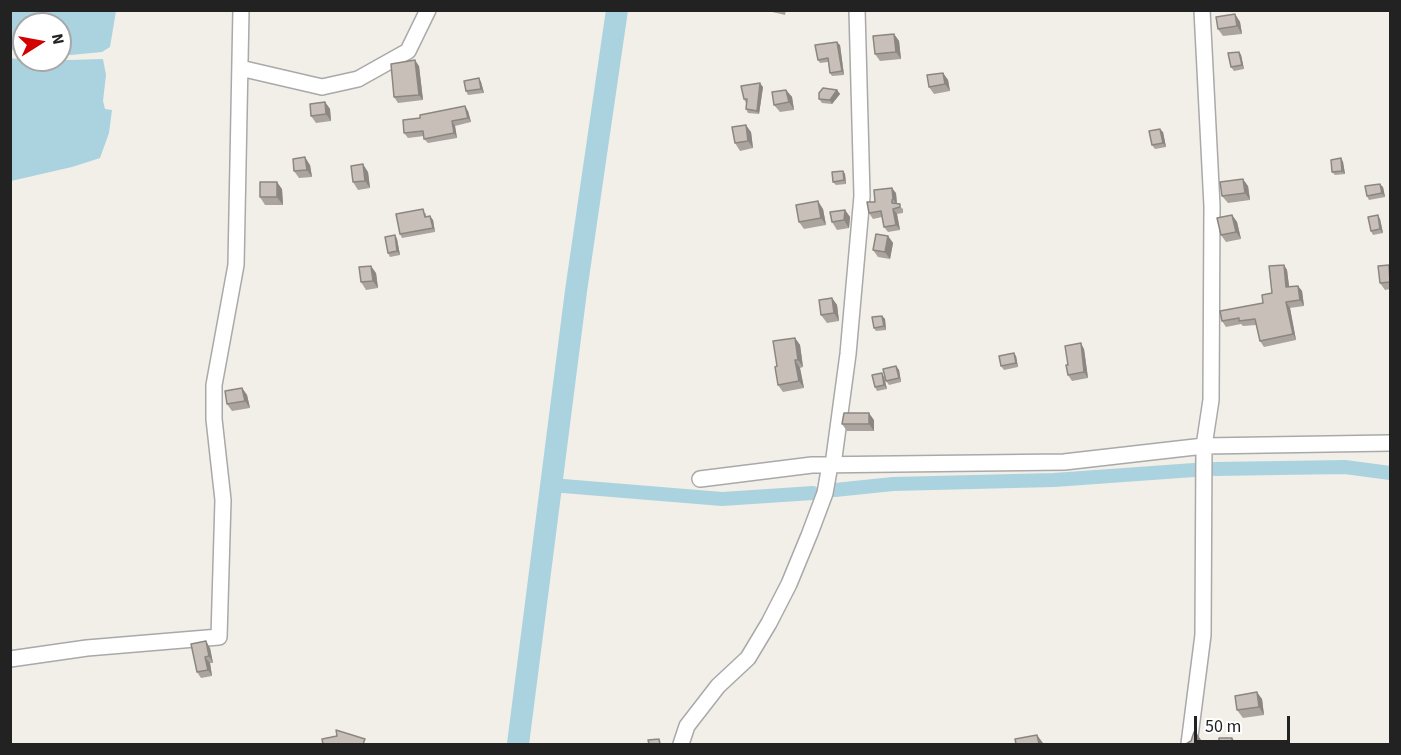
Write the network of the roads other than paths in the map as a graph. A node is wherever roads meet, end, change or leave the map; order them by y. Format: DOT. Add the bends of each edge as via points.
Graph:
graph roads {
  1 [pos="241,10"];
  2 [pos="428,10"];
  3 [pos="857,10"];
  4 [pos="1202,10"];
  5 [pos="240,68"];
  6 [pos="1390,443"];
  7 [pos="1204,446"];
  8 [pos="831,465"];
  9 [pos="700,479"];
  10 [pos="10,659"];
  11 [pos="681,744"];
  12 [pos="1189,744"];
  1 -- 5 [label="street"];
  2 -- 5 [label="street" via="408,51 358,79 321,87"];
  3 -- 8 [label="street" via="862,196 848,354"];
  4 -- 7 [label="street" via="1212,206 1211,400"];
  5 -- 10 [label="street" via="236,266 214,385 223,500 219,638 87,648"];
  6 -- 7 [label="street"];
  7 -- 8 [label="street" via="1064,462"];
  7 -- 12 [label="street" via="1203,635"];
  8 -- 9 [label="street"];
  8 -- 11 [label="street" via="814,523 769,623 748,658 718,686 687,726"];
}
